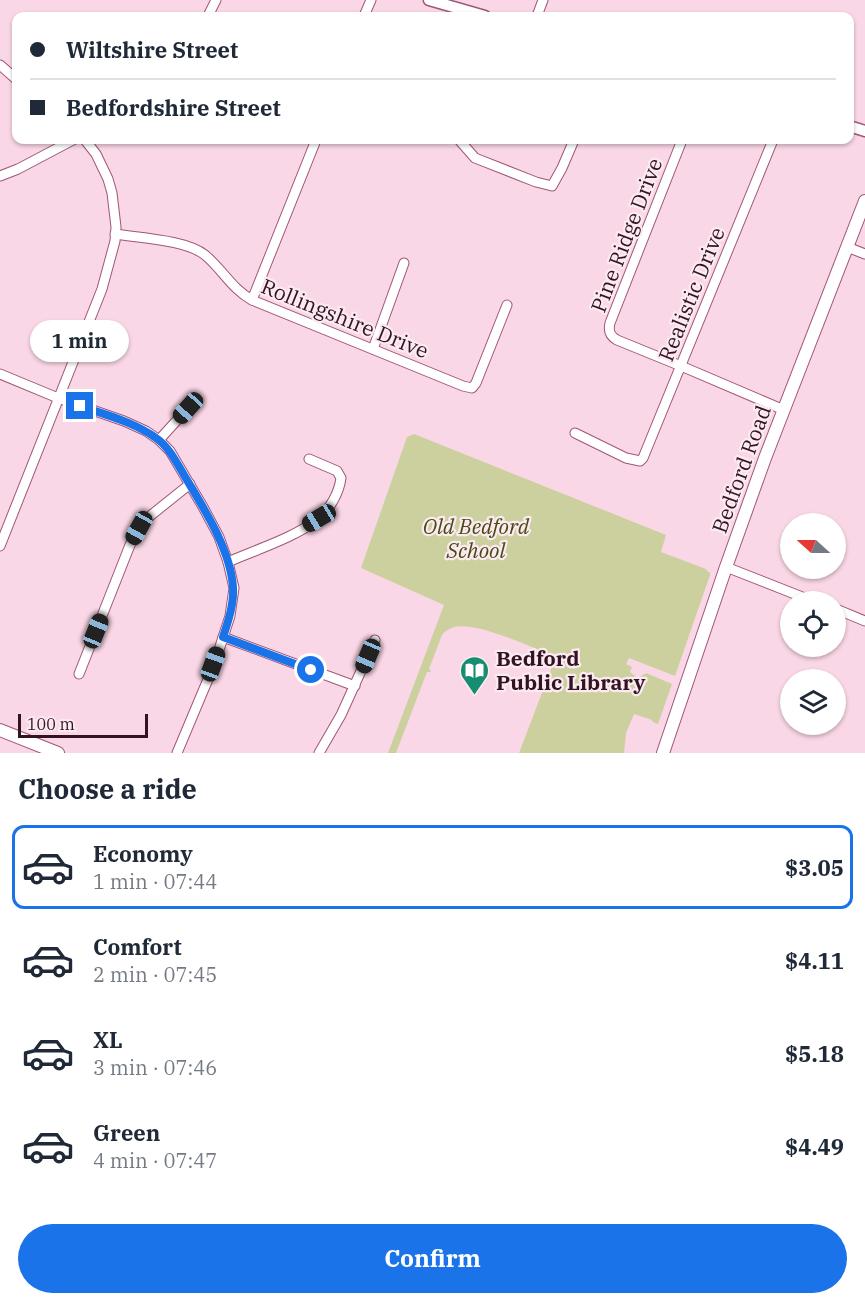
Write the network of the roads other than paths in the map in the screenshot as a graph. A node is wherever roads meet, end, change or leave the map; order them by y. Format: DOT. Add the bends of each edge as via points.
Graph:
graph roads {
  1 [pos="429,0"];
  2 [pos="471,12"];
  3 [pos="0,65"];
  4 [pos="12,76"];
  5 [pos="65,144"];
  6 [pos="88,144"];
  7 [pos="314,144"];
  8 [pos="463,144"];
  9 [pos="572,144"];
  10 [pos="680,144"];
  11 [pos="771,144"];
  12 [pos="0,176"];
  13 [pos="865,201"];
  14 [pos="115,234"];
  15 [pos="847,247"];
  16 [pos="865,254"];
  17 [pos="404,263"];
  18 [pos="252,300"];
  19 [pos="507,305"];
  20 [pos="373,349"];
  21 [pos="681,366"];
  22 [pos="0,374"];
  23 [pos="58,398"];
  24 [pos="188,408"];
  25 [pos="784,410"];
  26 [pos="576,433"];
  27 [pos="159,440"];
  28 [pos="309,459"];
  29 [pos="190,484"];
  30 [pos="0,517"];
  31 [pos="10,520"];
  32 [pos="0,546"];
  33 [pos="228,562"];
  34 [pos="726,567"];
  35 [pos="788,591"];
  36 [pos="846,613"];
  37 [pos="865,621"];
  38 [pos="223,637"];
  39 [pos="375,640"];
  40 [pos="78,674"];
  41 [pos="355,686"];
  42 [pos="0,730"];
  43 [pos="58,753"];
  44 [pos="177,753"];
  45 [pos="319,753"];
  46 [pos="663,753"];
  1 -- 2 [label="street"];
  3 -- 4 [label="street"];
  5 -- 12 [label="street"];
  6 -- 14 [label="street" via="108,179"];
  7 -- 18 [label="street"];
  8 -- 9 [label="street" via="475,158 552,186"];
  10 -- 21 [label="street, Pine Ridge Drive" via="609,328 617,340"];
  11 -- 21 [label="street, Realistic Drive"];
  13 -- 15 [label="main road, Bedford Road"];
  14 -- 18 [label="street, Rollingshire Drive" via="177,243 201,252"];
  14 -- 23 [label="street" via="102,289"];
  15 -- 16 [label="street"];
  15 -- 25 [label="main road, Bedford Road"];
  17 -- 20 [label="street"];
  18 -- 20 [label="street, Rollingshire Drive"];
  19 -- 20 [label="street, Rollingshire Drive" via="472,388"];
  21 -- 25 [label="street, Pine Ridge Drive"];
  21 -- 26 [label="street, Realistic Drive" via="640,461"];
  22 -- 23 [label="street"];
  23 -- 27 [label="street" via="124,421"];
  23 -- 31 [label="street"];
  24 -- 27 [label="street"];
  25 -- 34 [label="main road, Bedford Road"];
  27 -- 29 [label="street"];
  28 -- 33 [label="street" via="336,471 341,478 333,501 319,518 291,535"];
  29 -- 33 [label="street"];
  29 -- 40 [label="street" via="139,528"];
  30 -- 31 [label="street"];
  31 -- 32 [label="street"];
  33 -- 38 [label="street" via="234,588"];
  34 -- 35 [label="street"];
  34 -- 46 [label="main road, Bedford Road"];
  36 -- 37 [label="street"];
  38 -- 41 [label="street"];
  38 -- 44 [label="street"];
  39 -- 41 [label="street"];
  41 -- 45 [label="street"];
  42 -- 43 [label="main road"];
}
